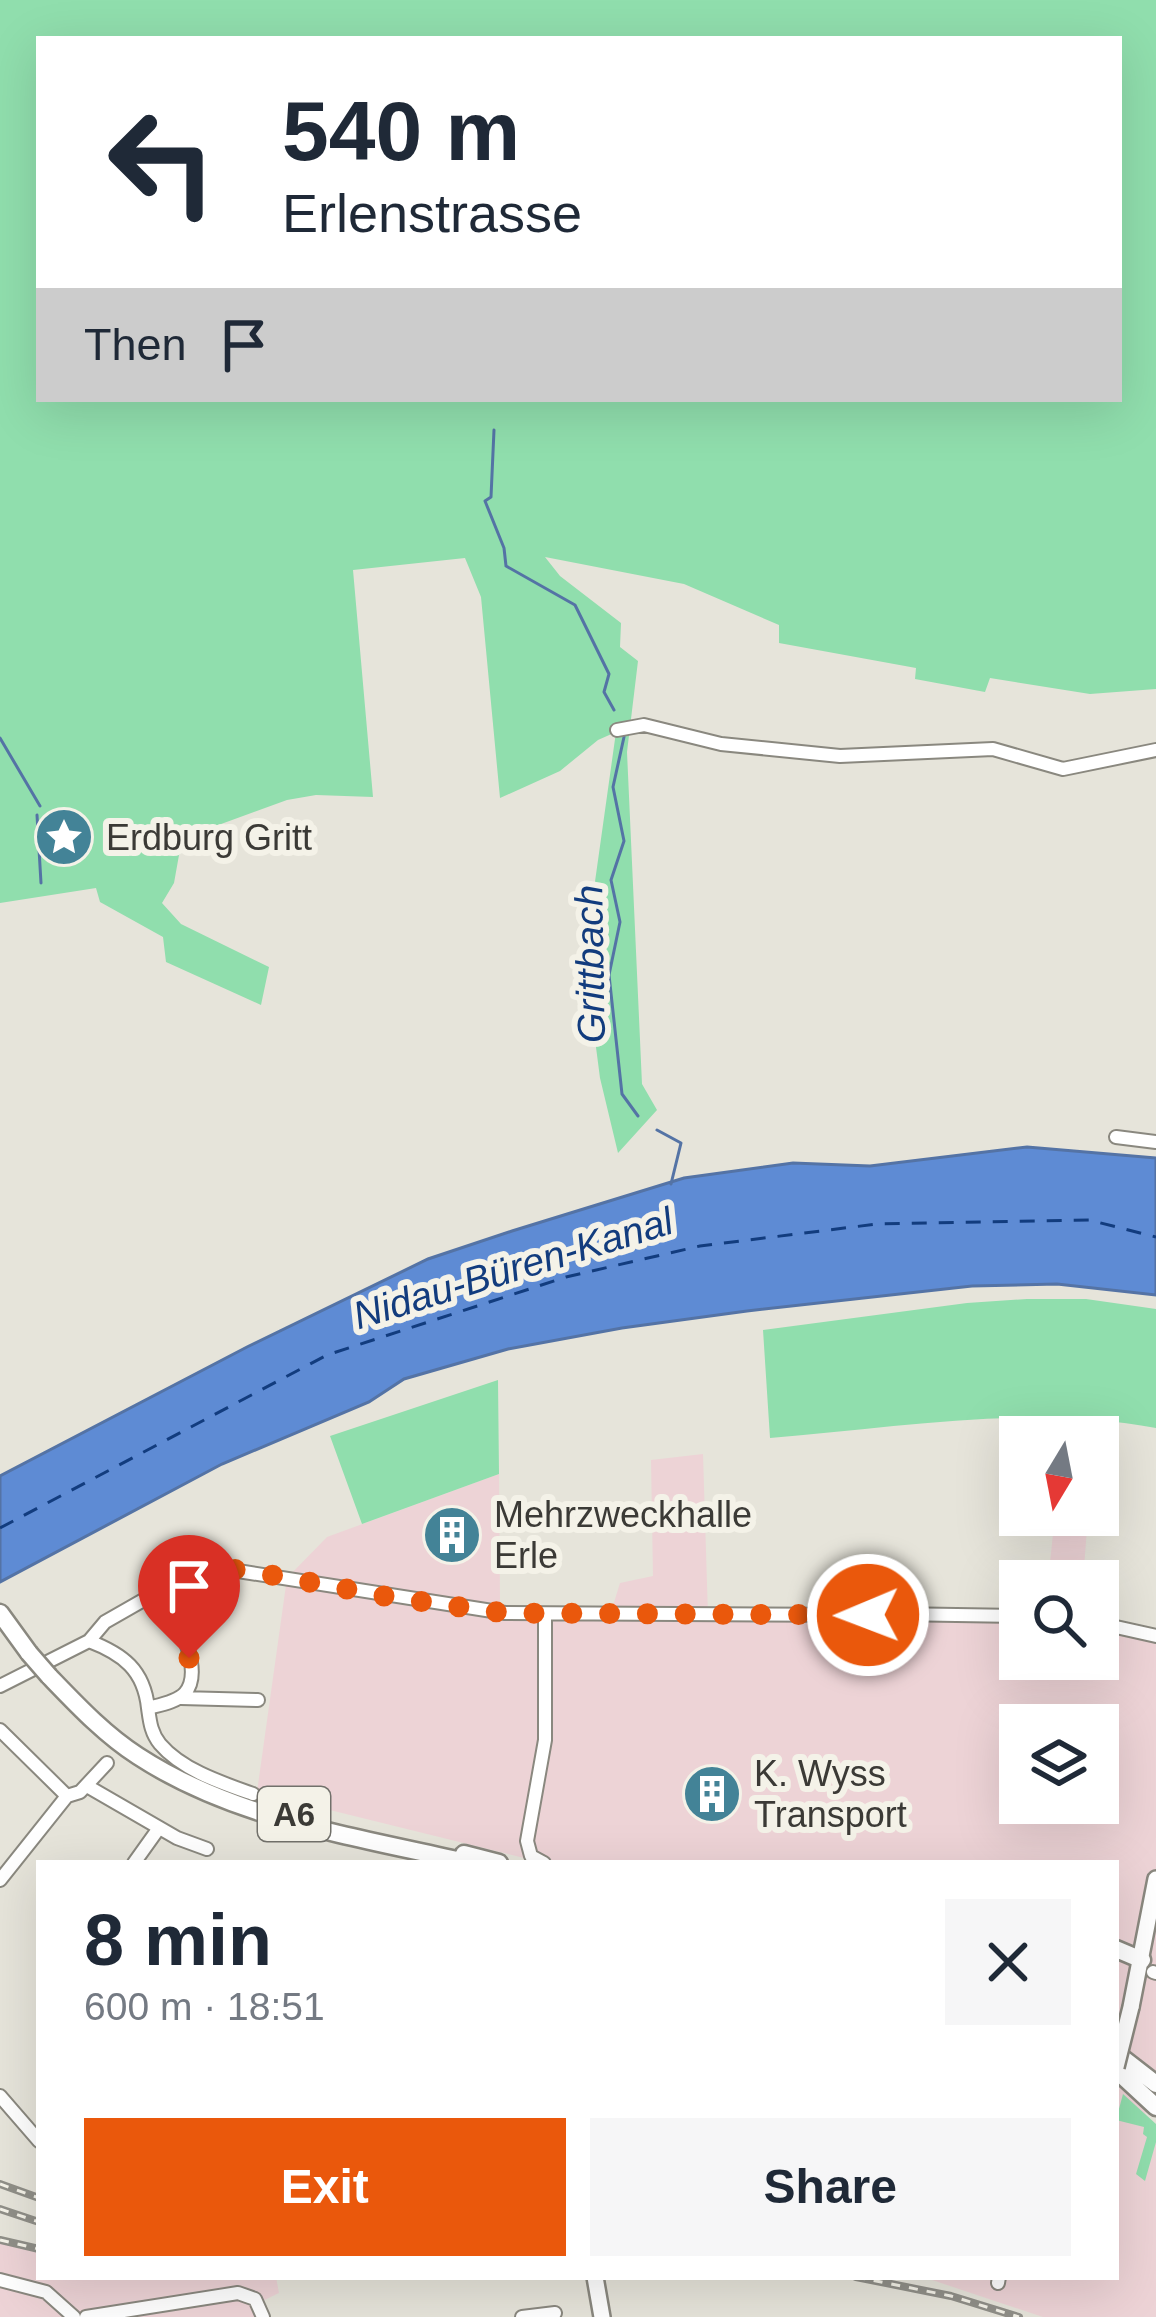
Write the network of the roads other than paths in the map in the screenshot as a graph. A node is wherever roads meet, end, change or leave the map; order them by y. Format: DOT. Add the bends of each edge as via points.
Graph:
graph roads {
  1 [pos="625,727"];
  2 [pos="1156,750"];
  3 [pos="1116,1137"];
  4 [pos="1156,1142"];
  5 [pos="161,1591"];
  6 [pos="545,1615"];
  7 [pos="2,1616"];
  8 [pos="999,1616"];
  9 [pos="1119,1628"];
  10 [pos="1156,1636"];
  11 [pos="89,1642"];
  12 [pos="0,1686"];
  13 [pos="179,1698"];
  14 [pos="258,1700"];
  15 [pos="148,1708"];
  16 [pos="103,1728"];
  17 [pos="0,1730"];
  18 [pos="107,1763"];
  19 [pos="87,1786"];
  20 [pos="253,1794"];
  21 [pos="67,1796"];
  22 [pos="159,1828"];
  23 [pos="207,1850"];
  24 [pos="136,1860"];
  25 [pos="458,1860"];
  26 [pos="487,1860"];
  27 [pos="537,1860"];
  28 [pos="1156,1879"];
  29 [pos="0,1880"];
  30 [pos="1119,1951"];
  31 [pos="1119,1961"];
  32 [pos="1148,1969"];
  33 [pos="1119,2057"];
  34 [pos="1119,2059"];
  35 [pos="1119,2070"];
  36 [pos="1119,2081"];
  37 [pos="1148,2089"];
  38 [pos="0,2096"];
  39 [pos="1156,2107"];
  40 [pos="36,2137"];
  41 [pos="0,2280"];
  42 [pos="596,2280"];
  43 [pos="555,2313"];
  44 [pos="74,2317"];
  45 [pos="86,2317"];
  46 [pos="263,2317"];
  47 [pos="522,2317"];
  48 [pos="602,2317"];
  1 -- 2 [label="street" via="839,756 993,749 1063,769"];
  3 -- 4 [label="street"];
  5 -- 6 [label="street" via="200,1572 233,1569 463,1609"];
  5 -- 11 [label="street" via="105,1622"];
  5 -- 13 [label="street" via="189,1658 189,1687"];
  6 -- 8 [label="street" via="868,1615 881,1600 895,1615"];
  6 -- 27 [label="street" via="545,1739 527,1841"];
  7 -- 16 [label="highway, A6, bridge"];
  9 -- 10 [label="street"];
  11 -- 12 [label="street"];
  11 -- 15 [label="street" via="128,1661"];
  13 -- 14 [label="street"];
  13 -- 15 [label="street"];
  15 -- 20 [label="street" via="165,1749"];
  16 -- 25 [label="highway, A6" via="157,1768 229,1802"];
  16 -- 26 [label="highway, A6" via="184,1775 260,1805"];
  17 -- 21 [label="street"];
  18 -- 19 [label="street"];
  19 -- 21 [label="street"];
  19 -- 22 [label="street"];
  21 -- 29 [label="street"];
  22 -- 23 [label="street"];
  22 -- 24 [label="street"];
  28 -- 32 [label="main road"];
  30 -- 32 [label="highway"];
  31 -- 32 [label="highway"];
  32 -- 34 [label="main road, bridge"];
  33 -- 37 [label="highway"];
  35 -- 37 [label="highway"];
  36 -- 37 [label="highway"];
  37 -- 39 [label="highway"];
  38 -- 40 [label="street"];
  41 -- 44 [label="street" via="46,2292"];
  42 -- 48 [label="main road"];
  43 -- 47 [label="street"];
  45 -- 46 [label="street" via="238,2293 256,2299"];
}
